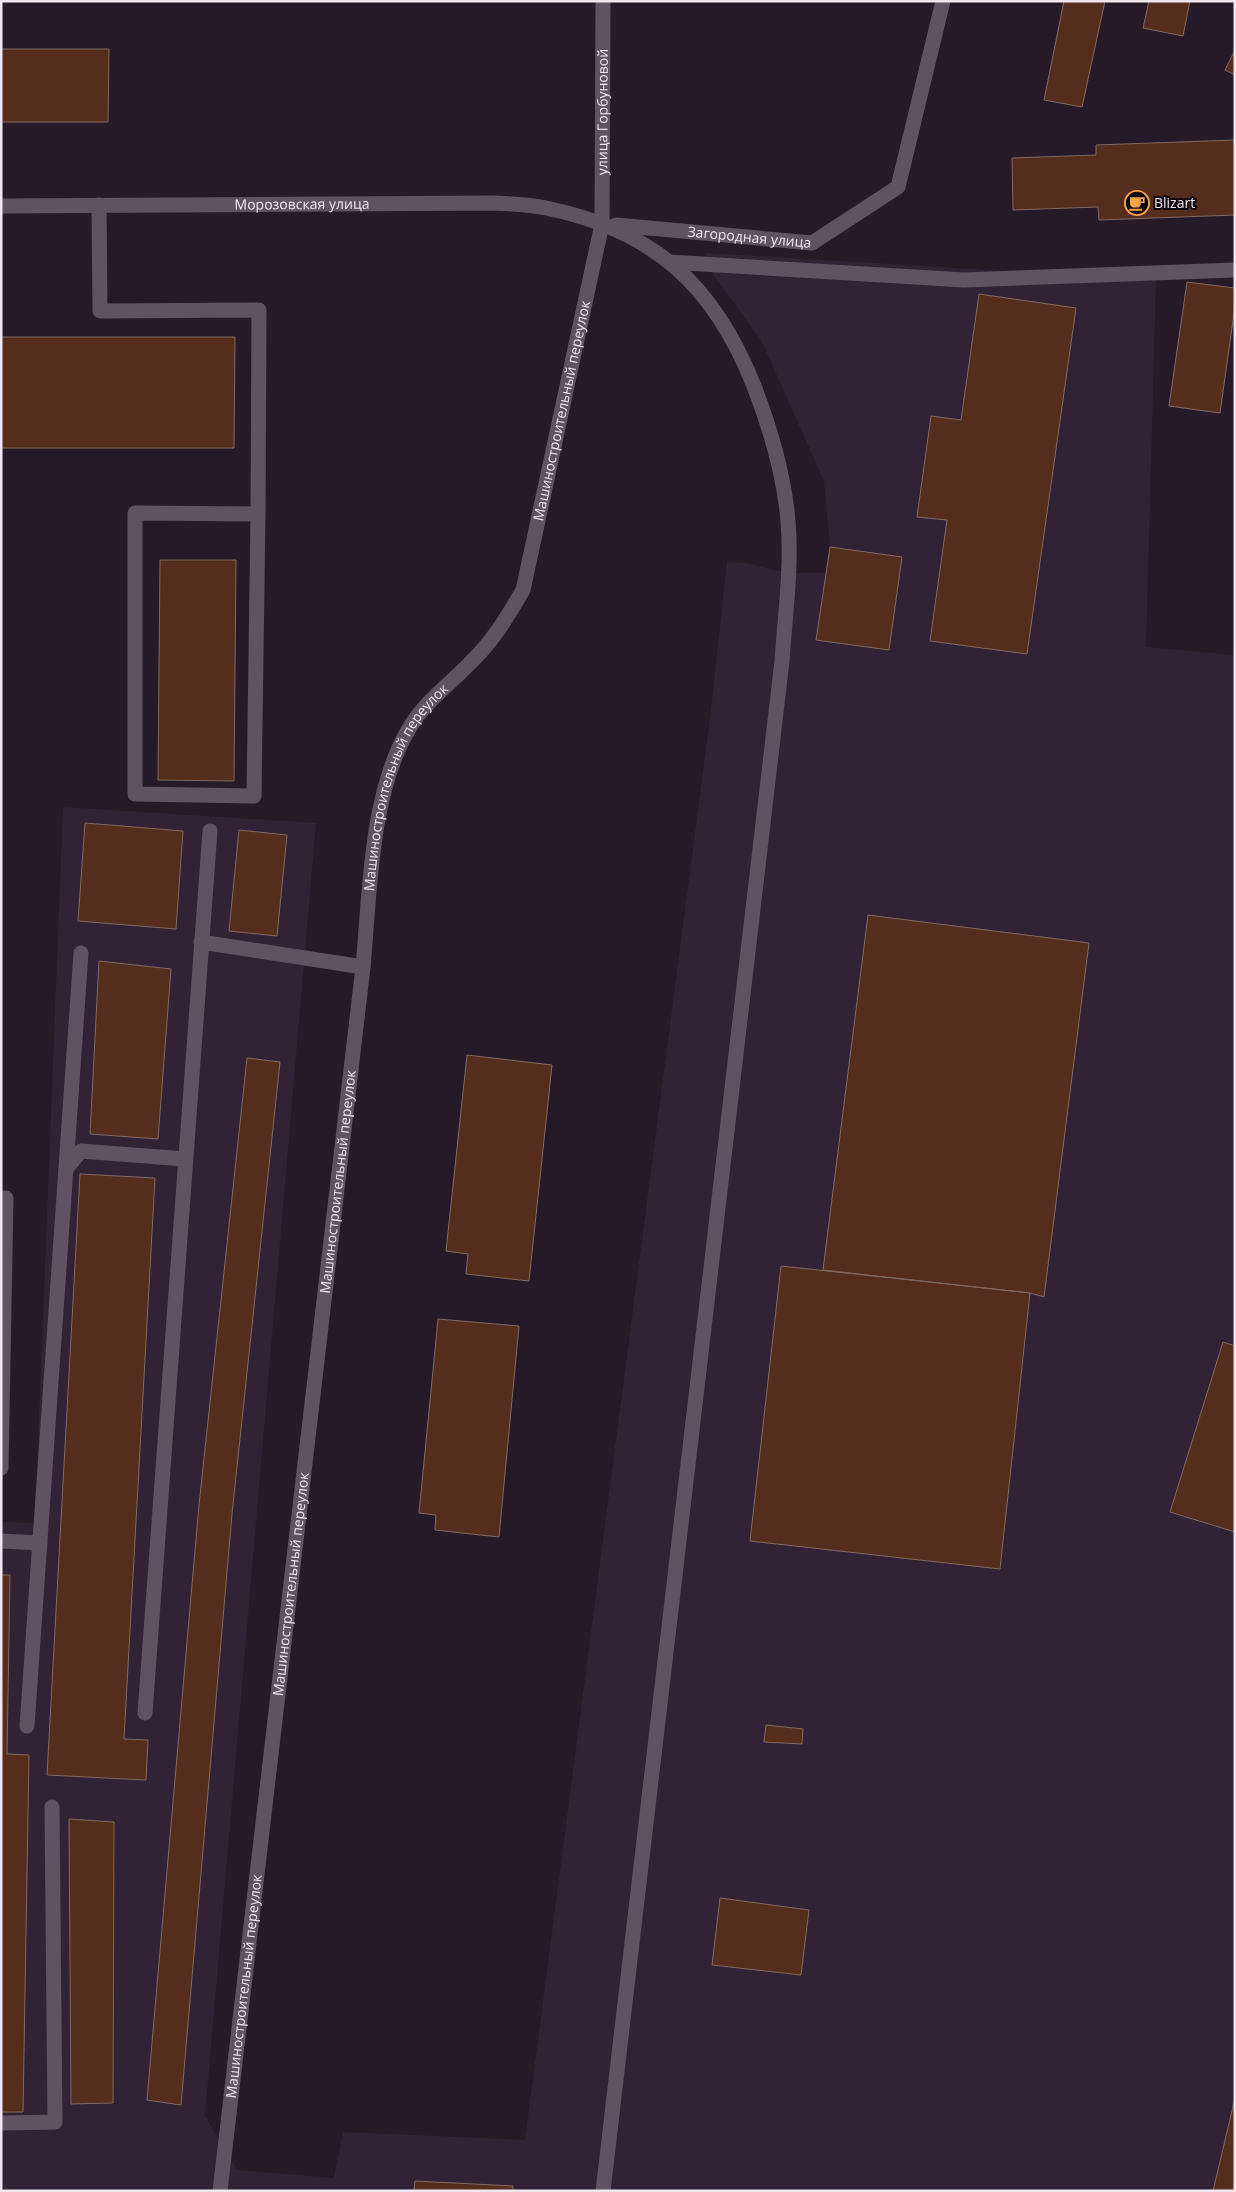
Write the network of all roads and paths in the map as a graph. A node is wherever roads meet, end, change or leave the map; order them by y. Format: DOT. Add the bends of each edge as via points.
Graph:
graph roads {
  1 [pos="603,1"];
  2 [pos="943,1"];
  3 [pos="99,205"];
  4 [pos="1,206"];
  5 [pos="602,224"];
  6 [pos="670,262"];
  7 [pos="1235,270"];
  8 [pos="258,514"];
  9 [pos="210,831"];
  10 [pos="201,942"];
  11 [pos="81,953"];
  12 [pos="363,967"];
  13 [pos="185,1160"];
  14 [pos="66,1169"];
  15 [pos="1,1198"];
  16 [pos="1,1468"];
  17 [pos="1,1541"];
  18 [pos="40,1543"];
  19 [pos="145,1713"];
  20 [pos="27,1726"];
  21 [pos="52,1807"];
  22 [pos="1,2123"];
  23 [pos="220,2191"];
  24 [pos="603,2191"];
  1 -- 5 [label="street, улица Горбуновой"];
  2 -- 5 [label="street, Загородная улица" via="898,188 812,243"];
  3 -- 4 [label="street, Морозовская улица"];
  3 -- 5 [label="street, Морозовская улица" via="494,203 546,208"];
  3 -- 8 [label="street" via="100,311 259,310"];
  5 -- 6 [label="street" via="632,237"];
  5 -- 12 [label="street, Машиностроительный переулок" via="523,590 502,626 476,658 410,726 390,768 377,826"];
  6 -- 7 [label="street" via="964,280"];
  6 -- 24 [label="street" via="696,286 718,315 733,340 760,402 776,446 783,483 788,523 788,573 782,661"];
  8 -- 8 [label="street" via="134,514 135,794 254,796"];
  9 -- 10 [label="street"];
  10 -- 12 [label="street"];
  10 -- 13 [label="street"];
  11 -- 14 [label="street"];
  12 -- 23 [label="street, Машиностроительный переулок"];
  13 -- 14 [label="street" via="81,1151"];
  13 -- 19 [label="street"];
  14 -- 18 [label="street"];
  15 -- 16 [label="street" via="6,1198"];
  17 -- 18 [label="street"];
  18 -- 20 [label="street"];
  21 -- 22 [label="street" via="55,2122"];
}
